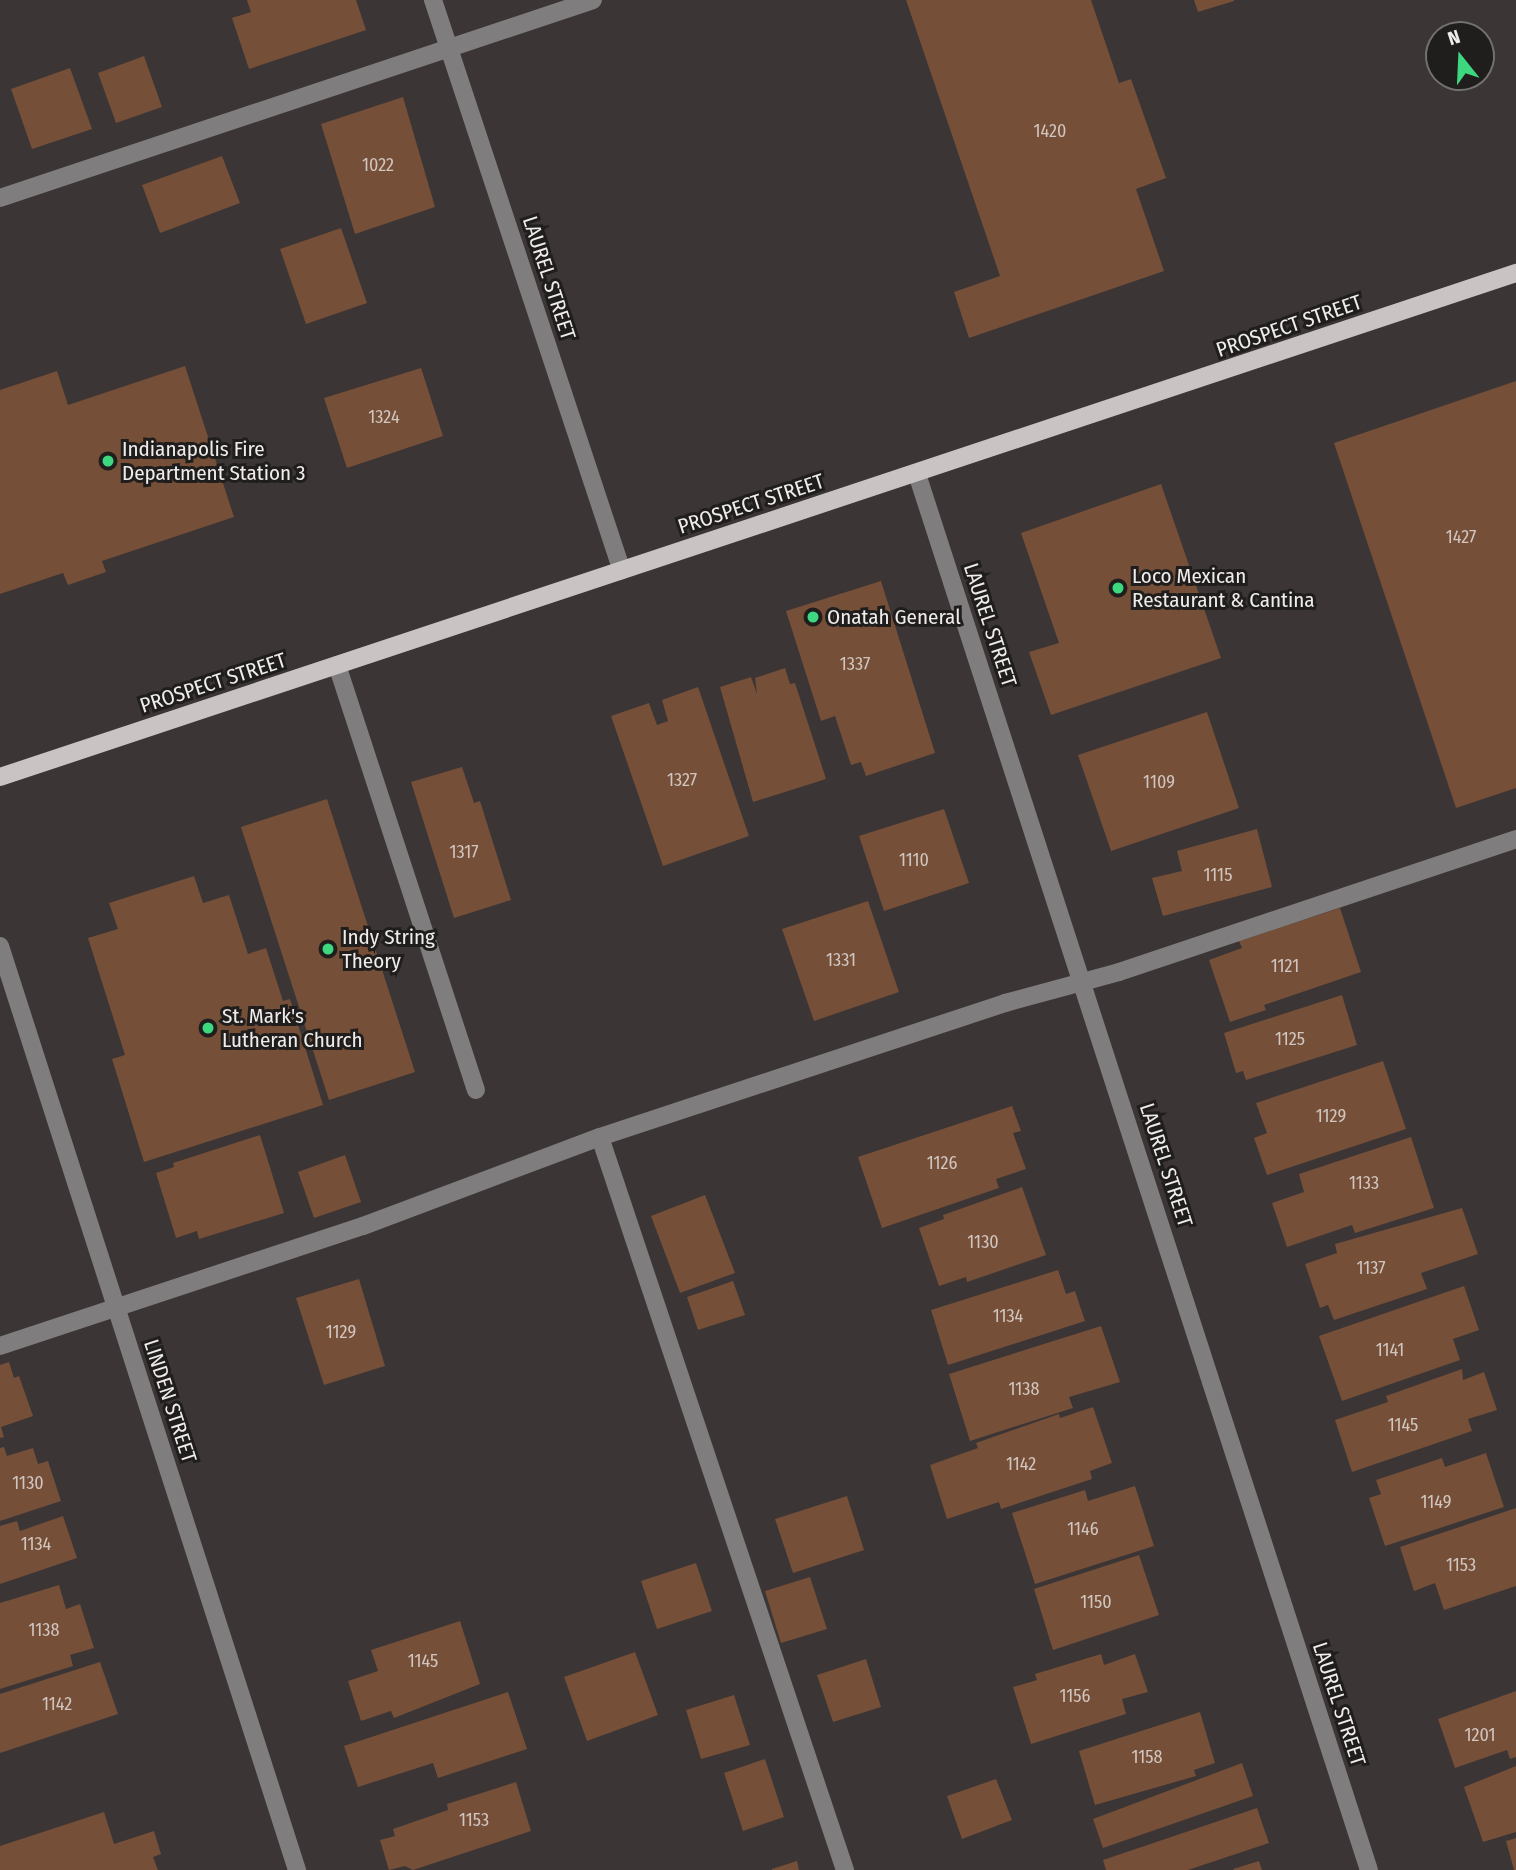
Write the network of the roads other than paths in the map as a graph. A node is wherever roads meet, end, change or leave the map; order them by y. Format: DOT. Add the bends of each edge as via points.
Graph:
graph roads {
  1 [pos="433,0"];
  2 [pos="593,0"];
  3 [pos="449,48"];
  4 [pos="0,198"];
  5 [pos="1516,273"];
  6 [pos="917,474"];
  7 [pos="622,571"];
  8 [pos="337,665"];
  9 [pos="0,777"];
  10 [pos="1516,838"];
  11 [pos="0,946"];
  12 [pos="1083,982"];
  13 [pos="476,1090"];
  14 [pos="600,1137"];
  15 [pos="116,1308"];
  16 [pos="0,1346"];
  17 [pos="297,1870"];
  18 [pos="845,1870"];
  19 [pos="1369,1870"];
  1 -- 3 [label="street, LAUREL STREET"];
  2 -- 3 [label="street"];
  3 -- 4 [label="street"];
  3 -- 7 [label="street, LAUREL STREET"];
  5 -- 6 [label="main road, PROSPECT STREET"];
  6 -- 7 [label="main road, PROSPECT STREET"];
  6 -- 12 [label="street, LAUREL STREET"];
  7 -- 8 [label="main road, PROSPECT STREET"];
  8 -- 9 [label="main road, PROSPECT STREET"];
  8 -- 13 [label="street"];
  10 -- 12 [label="street"];
  11 -- 15 [label="street, LINDEN STREET"];
  12 -- 14 [label="street" via="1006,1003"];
  12 -- 19 [label="street, LAUREL STREET"];
  14 -- 15 [label="street" via="363,1226"];
  14 -- 18 [label="street"];
  15 -- 16 [label="street"];
  15 -- 17 [label="street, LINDEN STREET"];
}
